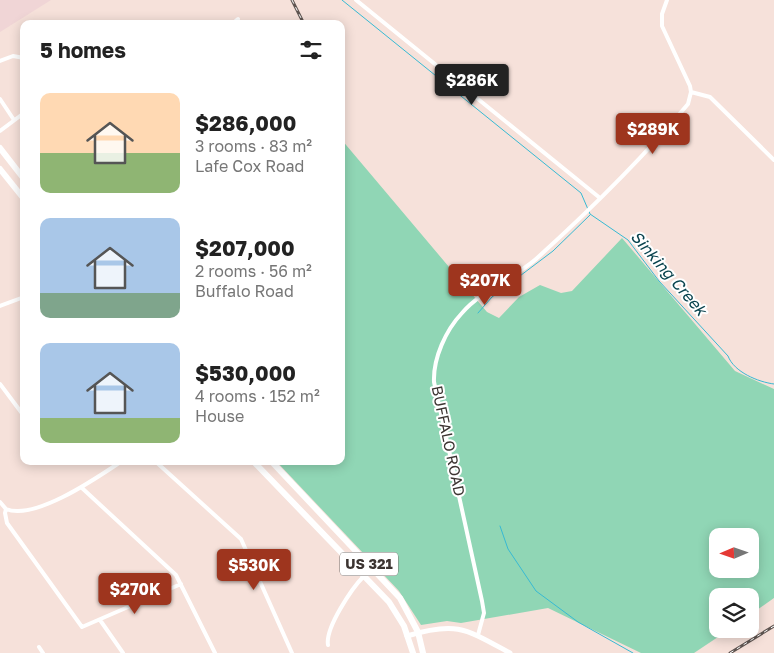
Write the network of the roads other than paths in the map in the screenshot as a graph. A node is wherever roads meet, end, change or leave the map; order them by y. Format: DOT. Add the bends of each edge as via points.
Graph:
graph roads {
  1 [pos="356,0"];
  2 [pos="667,0"];
  3 [pos="20,57"];
  4 [pos="0,61"];
  5 [pos="691,92"];
  6 [pos="0,99"];
  7 [pos="20,116"];
  8 [pos="14,120"];
  9 [pos="0,130"];
  10 [pos="0,148"];
  11 [pos="774,160"];
  12 [pos="0,169"];
  13 [pos="20,174"];
  14 [pos="20,194"];
  15 [pos="600,198"];
  16 [pos="20,298"];
  17 [pos="0,306"];
  18 [pos="0,384"];
  19 [pos="20,411"];
  20 [pos="116,465"];
  21 [pos="159,465"];
  22 [pos="257,465"];
  23 [pos="275,465"];
  24 [pos="291,483"];
  25 [pos="82,488"];
  26 [pos="282,491"];
  27 [pos="0,502"];
  28 [pos="6,509"];
  29 [pos="364,576"];
  30 [pos="181,584"];
  31 [pos="100,620"];
  32 [pos="418,632"];
  33 [pos="478,635"];
  34 [pos="407,636"];
  35 [pos="328,645"];
  36 [pos="39,647"];
  37 [pos="43,653"];
  38 [pos="123,653"];
  39 [pos="215,653"];
  40 [pos="292,653"];
  41 [pos="412,653"];
  42 [pos="423,653"];
  43 [pos="510,653"];
  1 -- 15 [label="street"];
  2 -- 5 [label="street" via="662,26"];
  3 -- 4 [label="street" via="13,56"];
  5 -- 11 [label="street" via="710,97"];
  5 -- 15 [label="street, BUFFALO ROAD" via="688,104"];
  6 -- 8 [label="street"];
  7 -- 8 [label="street"];
  8 -- 9 [label="street"];
  10 -- 13 [label="highway"];
  12 -- 14 [label="highway"];
  15 -- 33 [label="street, BUFFALO ROAD" via="534,260 470,304 441,347 435,366 434,382 484,613"];
  16 -- 17 [label="street"];
  18 -- 19 [label="street"];
  20 -- 25 [label="street"];
  21 -- 40 [label="street" via="240,538"];
  22 -- 26 [label="highway, US 321"];
  23 -- 24 [label="highway, US 321"];
  24 -- 26 [label="highway"];
  24 -- 32 [label="highway, US 321" via="393,590"];
  25 -- 28 [label="street" via="24,511"];
  25 -- 30 [label="street" via="176,575"];
  26 -- 29 [label="highway, US 321"];
  27 -- 28 [label="street"];
  28 -- 31 [label="street" via="7,523 82,627"];
  29 -- 34 [label="highway, US 321" via="395,611"];
  29 -- 35 [label="street" via="334,623 327,638"];
  30 -- 31 [label="street"];
  30 -- 39 [label="street"];
  31 -- 38 [label="street"];
  32 -- 33 [label="main road" via="451,627"];
  32 -- 34 [label="main road"];
  32 -- 42 [label="highway, US 321"];
  33 -- 43 [label="main road"];
  34 -- 41 [label="highway, US 321"];
  36 -- 37 [label="street"];
}
